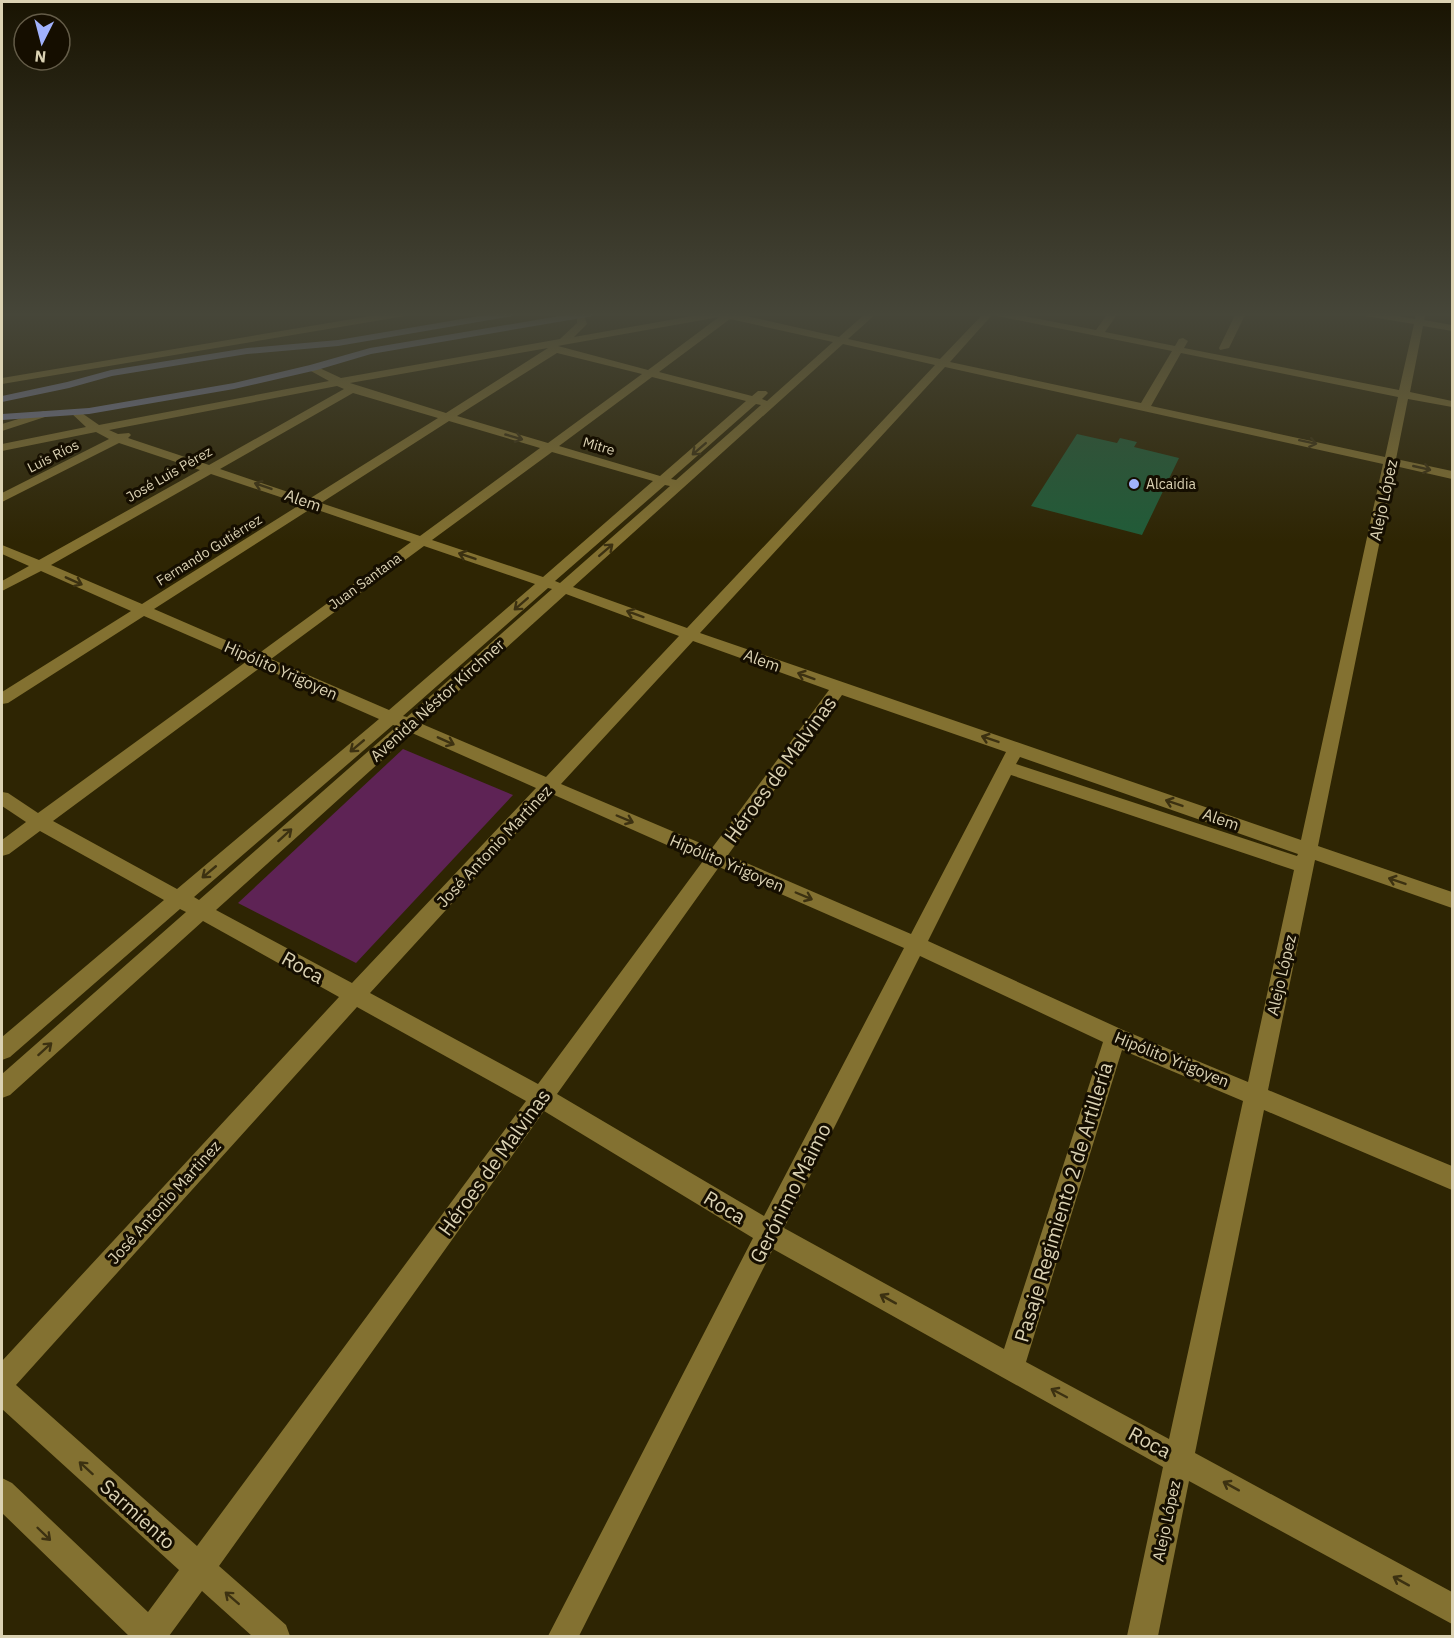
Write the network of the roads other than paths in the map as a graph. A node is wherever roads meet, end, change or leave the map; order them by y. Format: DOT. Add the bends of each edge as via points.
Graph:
graph roads {
  1 [pos="48,389"];
  2 [pos="64,389"];
  3 [pos="213,389"];
  4 [pos="301,389"];
  5 [pos="352,389"];
  6 [pos="353,389"];
  7 [pos="490,389"];
  8 [pos="628,389"];
  9 [pos="711,389"];
  10 [pos="776,389"];
  11 [pos="918,389"];
  12 [pos="1091,389"];
  13 [pos="1155,389"];
  14 [pos="1406,390"];
  15 [pos="1452,394"];
  16 [pos="2,399"];
  17 [pos="762,402"];
  18 [pos="1148,402"];
  19 [pos="1452,404"];
  20 [pos="76,412"];
  21 [pos="44,414"];
  22 [pos="2,417"];
  23 [pos="447,418"];
  24 [pos="147,420"];
  25 [pos="2,428"];
  26 [pos="95,429"];
  27 [pos="118,439"];
  28 [pos="2,447"];
  29 [pos="550,447"];
  30 [pos="1391,461"];
  31 [pos="210,468"];
  32 [pos="1452,475"];
  33 [pos="663,480"];
  34 [pos="680,484"];
  35 [pos="2,498"];
  36 [pos="311,503"];
  37 [pos="421,540"];
  38 [pos="2,549"];
  39 [pos="39,565"];
  40 [pos="554,586"];
  41 [pos="2,587"];
  42 [pos="141,610"];
  43 [pos="690,634"];
  44 [pos="258,660"];
  45 [pos="838,687"];
  46 [pos="2,699"];
  47 [pos="390,718"];
  48 [pos="409,725"];
  49 [pos="1011,758"];
  50 [pos="549,787"];
  51 [pos="2,798"];
  52 [pos="39,822"];
  53 [pos="2,849"];
  54 [pos="715,858"];
  55 [pos="1307,858"];
  56 [pos="179,898"];
  57 [pos="1452,900"];
  58 [pos="201,910"];
  59 [pos="917,945"];
  60 [pos="354,995"];
  61 [pos="1115,1036"];
  62 [pos="2,1050"];
  63 [pos="2,1088"];
  64 [pos="1254,1094"];
  65 [pos="541,1097"];
  66 [pos="1452,1178"];
  67 [pos="769,1233"];
  68 [pos="1011,1368"];
  69 [pos="2,1380"];
  70 [pos="2,1391"];
  71 [pos="1179,1458"];
  72 [pos="2,1493"];
  73 [pos="200,1570"];
  74 [pos="1452,1609"];
  75 [pos="151,1636"];
  76 [pos="276,1636"];
  77 [pos="563,1636"];
  78 [pos="1142,1636"];
  1 -- 16 [label="main road"];
  2 -- 20 [label="main road" via="57,401"];
  3 -- 20 [label="main road"];
  4 -- 24 [label="street"];
  5 -- 31 [label="street, José Luis Pérez"];
  6 -- 23 [label="street, Mitre"];
  7 -- 23 [label="street, Fernando Gutiérrez"];
  8 -- 29 [label="street, Juan Santana"];
  9 -- 17 [label="street"];
  10 -- 17 [label="street, Avenida Néstor Kirchner"];
  11 -- 43 [label="street, José Antonio Martinez"];
  12 -- 18 [label="street"];
  13 -- 18 [label="street"];
  14 -- 15 [label="street"];
  14 -- 19 [label="street"];
  14 -- 30 [label="street, Alejo López"];
  17 -- 33 [label="street, Avenida Néstor Kirchner, one-way"];
  17 -- 34 [label="street, Avenida Néstor Kirchner"];
  18 -- 30 [label="street, one-way"];
  20 -- 21 [label="main road"];
  20 -- 26 [label="street, Alem"];
  21 -- 22 [label="main road"];
  21 -- 25 [label="street"];
  23 -- 29 [label="street, Mitre, one-way"];
  23 -- 36 [label="street, Fernando Gutiérrez"];
  24 -- 26 [label="street"];
  24 -- 27 [label="street, Luis Ríos"];
  26 -- 27 [label="street, Alem"];
  26 -- 28 [label="street"];
  27 -- 31 [label="street, Alem"];
  27 -- 35 [label="street, Luis Ríos"];
  29 -- 33 [label="street, Mitre"];
  29 -- 37 [label="street, Juan Santana"];
  30 -- 32 [label="street, one-way"];
  30 -- 55 [label="street, Alejo López"];
  36 -- 31 [label="street, Alem, one-way"];
  31 -- 39 [label="street, José Luis Pérez"];
  33 -- 34 [label="street, Mitre"];
  33 -- 40 [label="street, Avenida Néstor Kirchner"];
  40 -- 34 [label="street, Avenida Néstor Kirchner, one-way"];
  36 -- 37 [label="street, Alem"];
  36 -- 42 [label="street, Fernando Gutiérrez"];
  40 -- 37 [label="street, Alem, one-way"];
  37 -- 44 [label="street, Juan Santana"];
  38 -- 39 [label="street, Hipólito Yrigoyen"];
  39 -- 41 [label="street, José Luis Pérez"];
  39 -- 42 [label="street, Hipólito Yrigoyen, one-way"];
  43 -- 40 [label="street, Alem, one-way"];
  40 -- 47 [label="street, Avenida Néstor Kirchner, one-way"];
  40 -- 48 [label="street, Avenida Néstor Kirchner"];
  42 -- 44 [label="street, Hipólito Yrigoyen"];
  42 -- 46 [label="street, Fernando Gutiérrez"];
  45 -- 43 [label="street, Alem, one-way"];
  43 -- 50 [label="street, José Antonio Martinez"];
  44 -- 47 [label="street, Hipólito Yrigoyen"];
  44 -- 52 [label="street, Juan Santana"];
  49 -- 45 [label="street, Alem, one-way"];
  45 -- 54 [label="street, Héroes de Malvinas"];
  47 -- 48 [label="street, Hipólito Yrigoyen"];
  47 -- 56 [label="street, Avenida Néstor Kirchner, one-way"];
  48 -- 50 [label="street, Hipólito Yrigoyen, one-way"];
  58 -- 48 [label="street, Avenida Néstor Kirchner, one-way"];
  49 -- 55 [label="street, Alem"];
  49 -- 59 [label="street, Gerónimo Maimo"];
  50 -- 54 [label="street, Hipólito Yrigoyen, one-way"];
  50 -- 60 [label="street, José Antonio Martinez"];
  51 -- 52 [label="street, Roca"];
  52 -- 53 [label="street, Juan Santana"];
  52 -- 56 [label="street, Roca"];
  54 -- 59 [label="street, Hipólito Yrigoyen, one-way"];
  54 -- 65 [label="street, Héroes de Malvinas"];
  57 -- 55 [label="street, one-way"];
  55 -- 64 [label="street, Alejo López"];
  56 -- 58 [label="street, Roca"];
  56 -- 62 [label="street, Avenida Néstor Kirchner"];
  58 -- 60 [label="street, Roca"];
  63 -- 58 [label="street, Avenida Néstor Kirchner, one-way"];
  59 -- 61 [label="street, Hipólito Yrigoyen"];
  59 -- 67 [label="street, Gerónimo Maimo"];
  60 -- 65 [label="street, Roca"];
  60 -- 69 [label="street, José Antonio Martinez"];
  61 -- 64 [label="street, Hipólito Yrigoyen"];
  61 -- 68 [label="street, Pasaje Regimiento 2 de Artillería"];
  64 -- 66 [label="street, Hipólito Yrigoyen"];
  64 -- 71 [label="street, Alejo López"];
  65 -- 67 [label="street, Roca"];
  65 -- 73 [label="street, Héroes de Malvinas"];
  68 -- 67 [label="street, Roca, one-way"];
  67 -- 77 [label="street, Gerónimo Maimo"];
  71 -- 68 [label="street, Roca, one-way"];
  73 -- 70 [label="street, Sarmiento, one-way"];
  74 -- 71 [label="street, Roca, one-way"];
  71 -- 78 [label="street, Alejo López"];
  72 -- 75 [label="street, one-way"];
  73 -- 75 [label="street, Héroes de Malvinas"];
  76 -- 73 [label="street, Sarmiento, one-way"];
}
